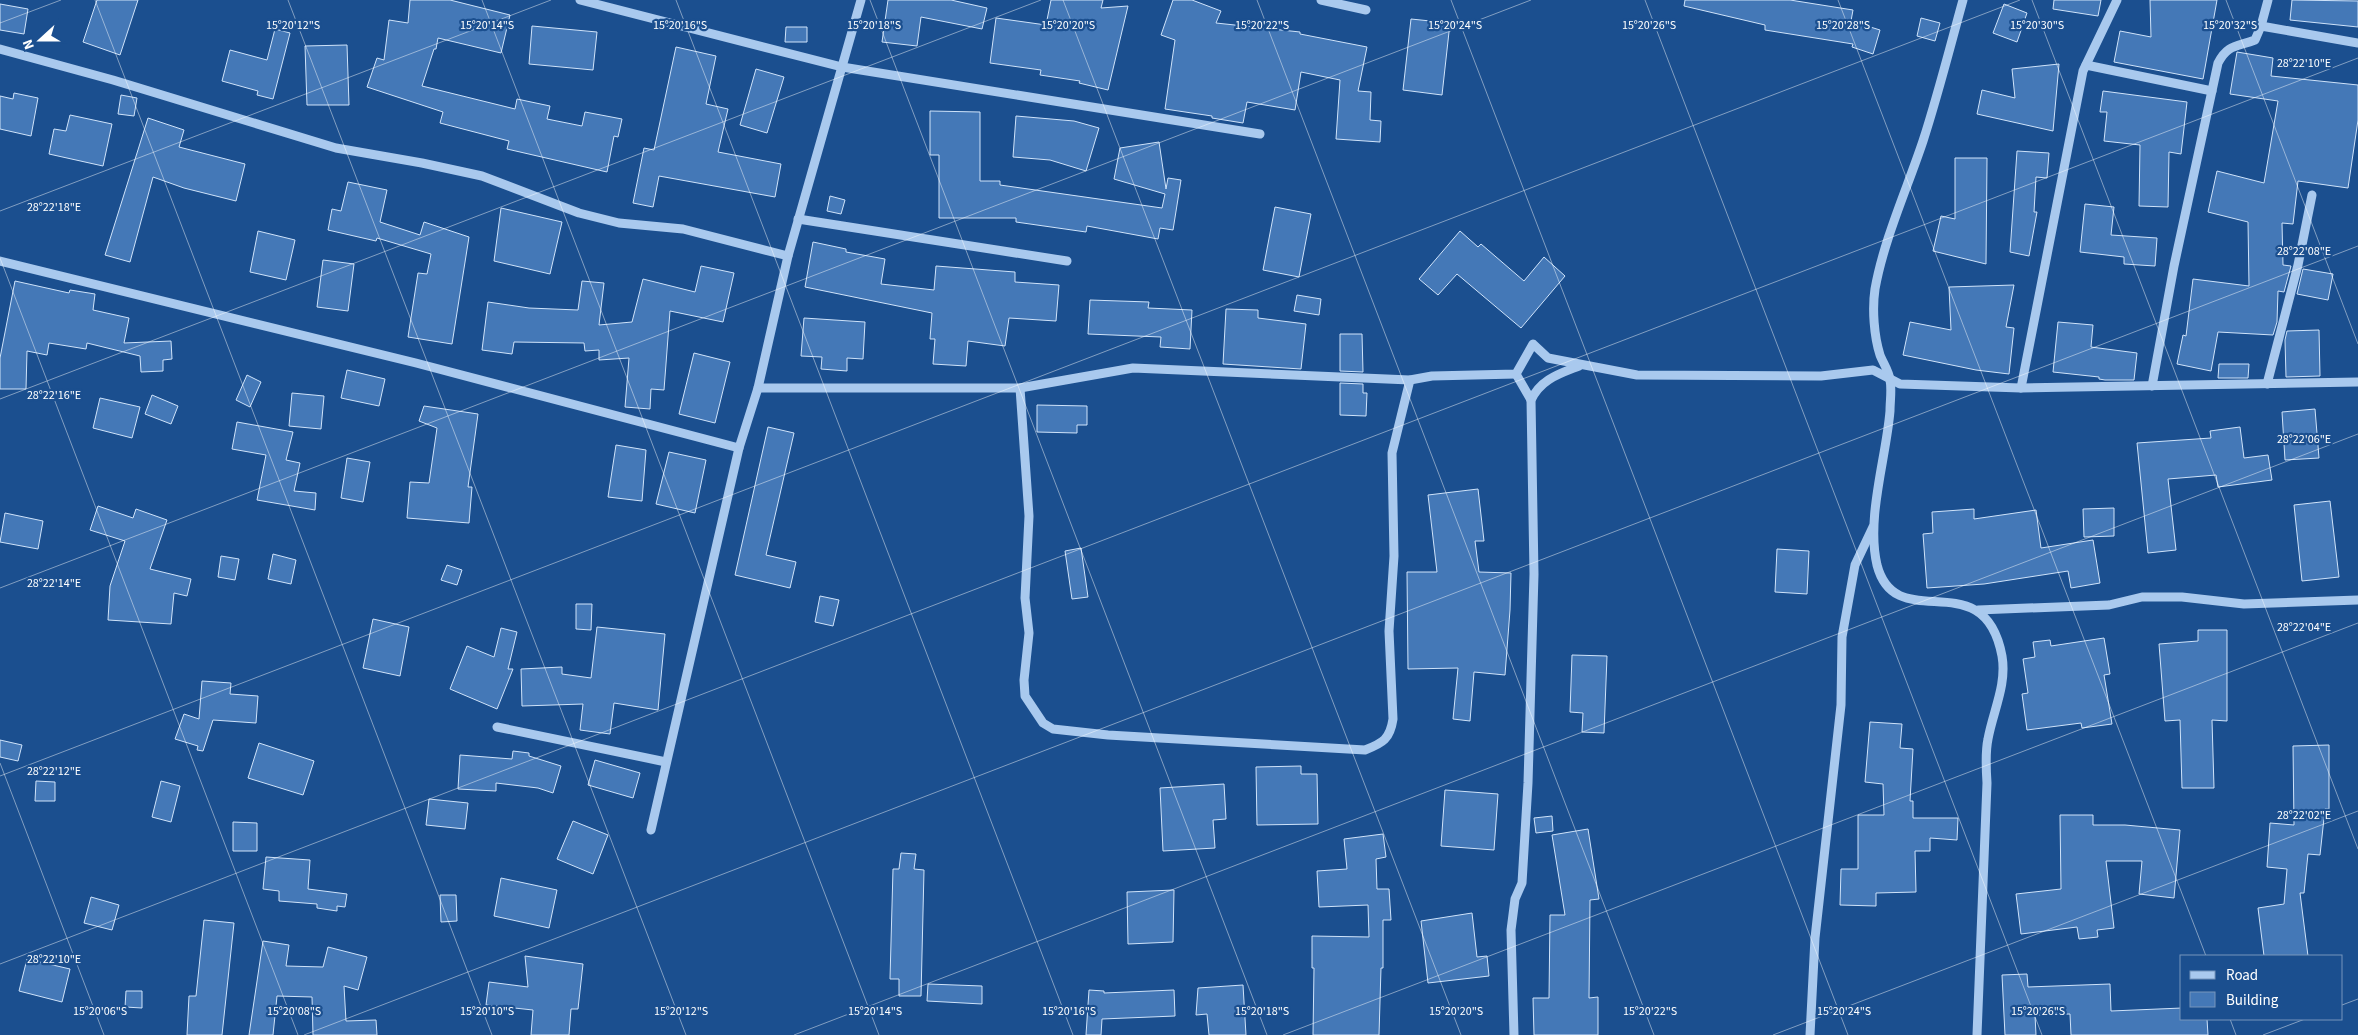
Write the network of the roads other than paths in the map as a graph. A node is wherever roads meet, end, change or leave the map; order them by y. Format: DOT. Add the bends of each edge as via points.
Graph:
graph roads {
  1 [pos="580,0"];
  2 [pos="861,0"];
  3 [pos="1321,0"];
  4 [pos="1963,0"];
  5 [pos="2117,0"];
  6 [pos="2268,0"];
  7 [pos="1366,10"];
  8 [pos="2261,26"];
  9 [pos="2358,43"];
  10 [pos="0,49"];
  11 [pos="2086,65"];
  12 [pos="842,67"];
  13 [pos="2212,91"];
  14 [pos="1260,134"];
  15 [pos="2312,195"];
  16 [pos="798,219"];
  17 [pos="788,256"];
  18 [pos="0,261"];
  19 [pos="1068,261"];
  20 [pos="1580,366"];
  21 [pos="1516,374"];
  22 [pos="1890,379"];
  23 [pos="1410,380"];
  24 [pos="2358,382"];
  25 [pos="2267,384"];
  26 [pos="2152,386"];
  27 [pos="758,388"];
  28 [pos="1020,388"];
  29 [pos="2021,388"];
  30 [pos="1531,400"];
  31 [pos="739,448"];
  32 [pos="1874,525"];
  33 [pos="2358,600"];
  34 [pos="1978,610"];
  35 [pos="497,727"];
  36 [pos="666,762"];
  37 [pos="651,830"];
  38 [pos="1514,1035"];
  39 [pos="1810,1035"];
  40 [pos="1977,1035"];
  1 -- 12 [label="street"];
  2 -- 12 [label="street"];
  3 -- 7 [label="street"];
  4 -- 22 [label="street" via="1875,291 1878,344"];
  5 -- 11 [label="street"];
  6 -- 8 [label="street"];
  8 -- 9 [label="street"];
  8 -- 13 [label="street" via="2254,40 2224,52 2218,62"];
  10 -- 17 [label="street" via="336,148 482,176 579,213 619,223 683,229"];
  11 -- 13 [label="street"];
  11 -- 29 [label="street"];
  12 -- 14 [label="street"];
  12 -- 16 [label="street"];
  13 -- 26 [label="street"];
  15 -- 25 [label="street" via="2298,265"];
  16 -- 17 [label="street"];
  16 -- 19 [label="street"];
  17 -- 27 [label="street"];
  18 -- 31 [label="street" via="416,363"];
  20 -- 21 [label="street" via="1548,358 1533,344"];
  20 -- 22 [label="street" via="1638,375 1821,376 1873,370"];
  20 -- 30 [label="street" via="1545,380"];
  21 -- 23 [label="street" via="1432,376"];
  21 -- 30 [label="street"];
  22 -- 29 [label="street" via="1900,384 1926,387"];
  22 -- 32 [label="street" via="1890,411"];
  23 -- 28 [label="street" via="1133,368"];
  23 -- 28 [label="street" via="1392,453 1391,732 1385,740 1365,750 1108,735 1053,729 1043,723 1026,696 1024,680 1029,633 1025,598 1029,516"];
  24 -- 25 [label="street"];
  25 -- 26 [label="street"];
  26 -- 29 [label="street"];
  27 -- 28 [label="street"];
  27 -- 31 [label="street"];
  30 -- 38 [label="street" via="1534,574 1522,883 1515,898 1511,930"];
  31 -- 36 [label="street"];
  32 -- 34 [label="street" via="1877,564 1884,583 1895,594 1909,600 1961,603"];
  32 -- 39 [label="street" via="1854,565 1842,637 1841,705 1815,938"];
  33 -- 34 [label="street" via="2244,604 2182,597 2142,597 2109,605"];
  34 -- 40 [label="street" via="1992,629 2004,670 1985,760"];
  35 -- 36 [label="street"];
  36 -- 37 [label="street"];
}
